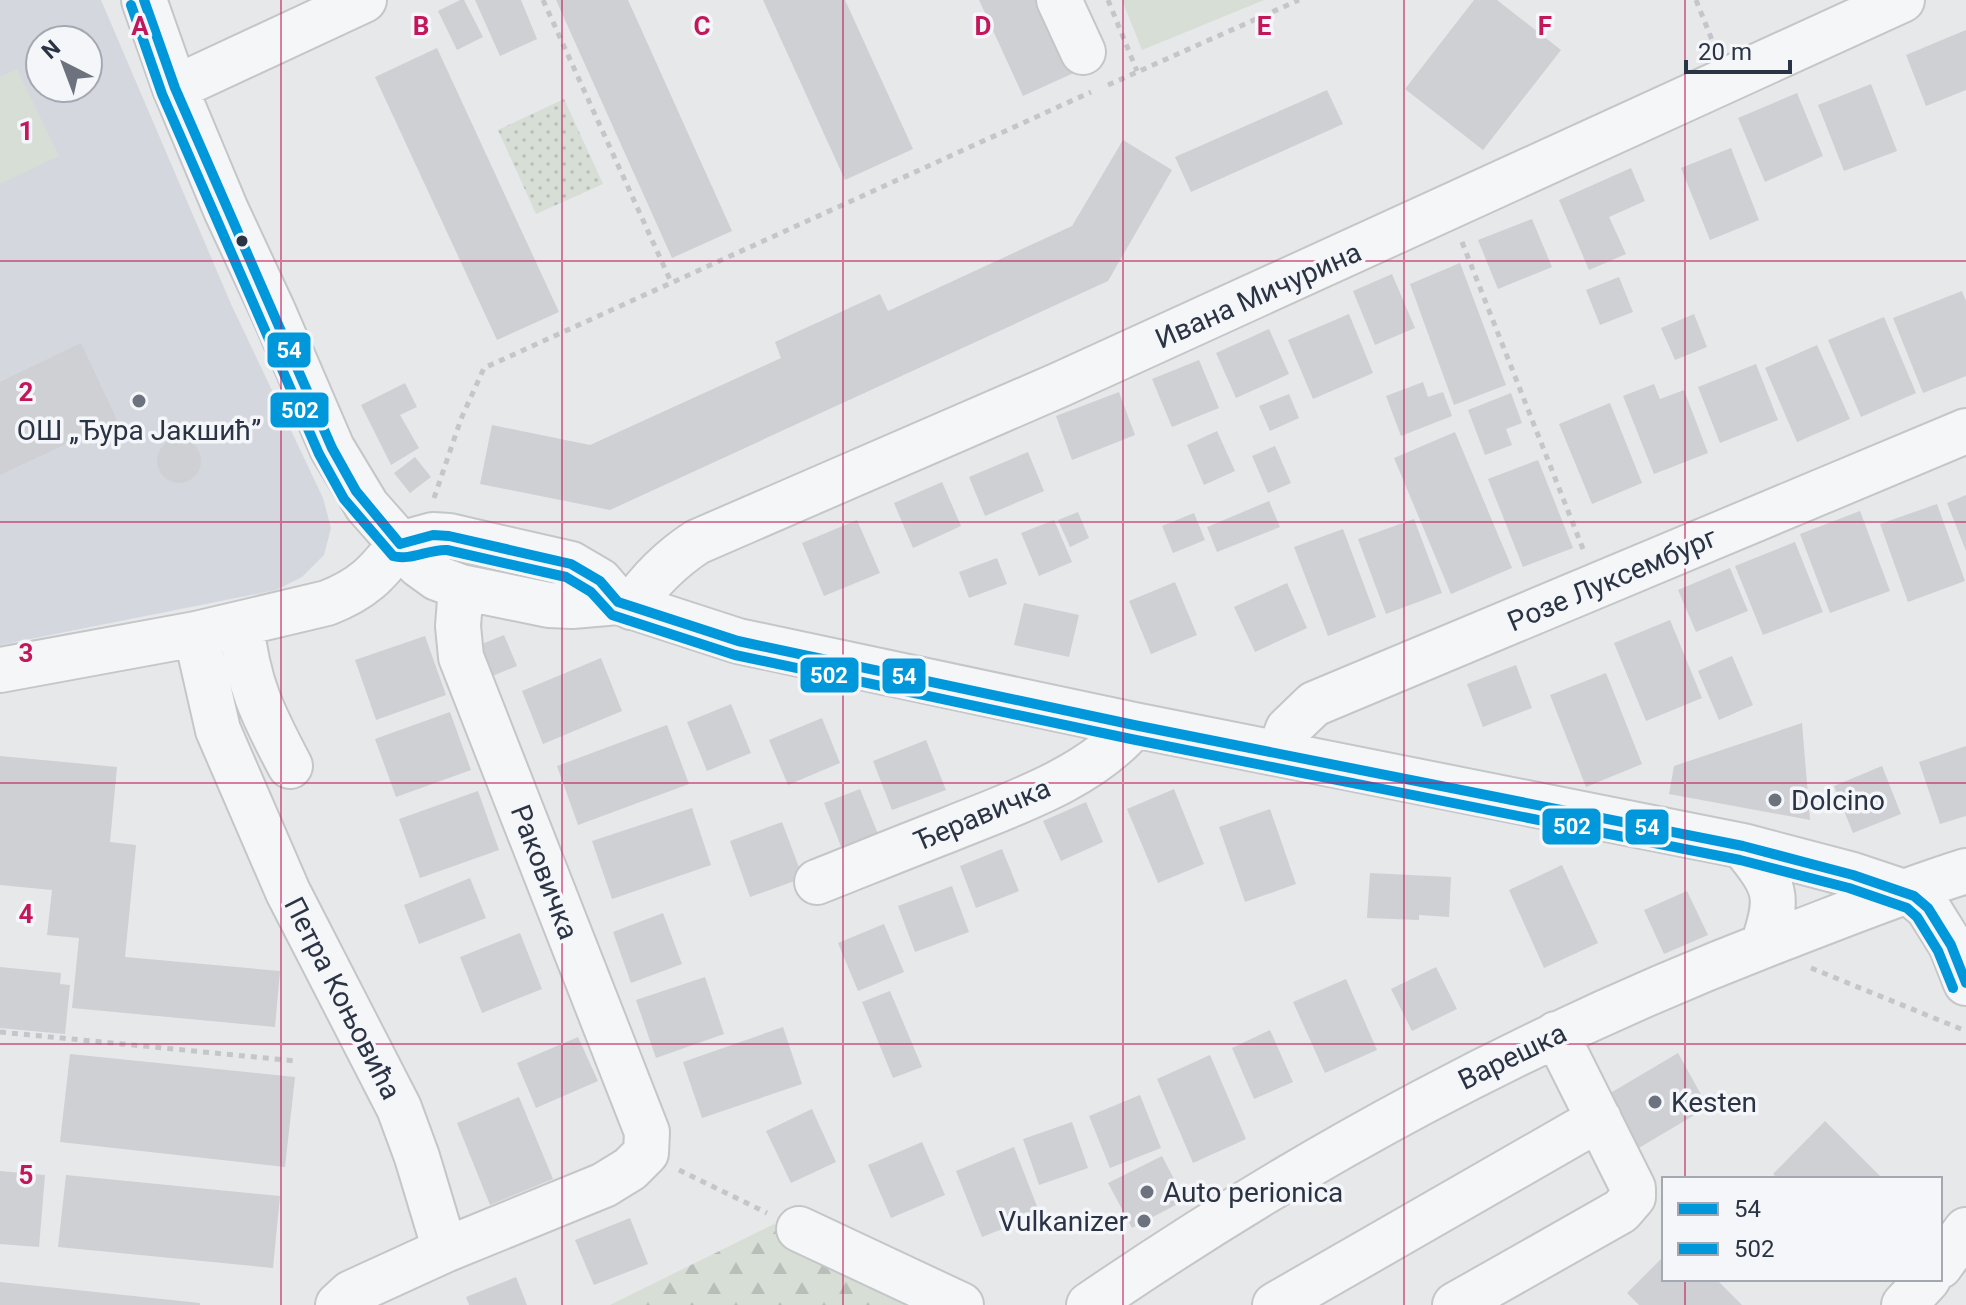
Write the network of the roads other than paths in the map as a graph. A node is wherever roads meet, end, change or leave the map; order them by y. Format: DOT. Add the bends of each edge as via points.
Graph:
graph roads {
  1 [pos="144,0"];
  2 [pos="364,0"];
  3 [pos="1059,0"];
  4 [pos="1902,0"];
  5 [pos="1083,52"];
  6 [pos="175,88"];
  7 [pos="1966,431"];
  8 [pos="400,544"];
  9 [pos="461,587"];
  10 [pos="624,604"];
  11 [pos="241,624"];
  12 [pos="196,634"];
  13 [pos="0,670"];
  14 [pos="1134,725"];
  15 [pos="1279,753"];
  16 [pos="290,766"];
  17 [pos="1743,846"];
  18 [pos="1966,871"];
  19 [pos="817,882"];
  20 [pos="1901,891"];
  21 [pos="1761,946"];
  22 [pos="1966,983"];
  23 [pos="1556,1034"];
  24 [pos="1599,1119"];
  25 [pos="799,1229"];
  26 [pos="1966,1230"];
  27 [pos="445,1250"];
  28 [pos="1942,1263"];
  29 [pos="1926,1281"];
  30 [pos="338,1305"];
  31 [pos="961,1305"];
  32 [pos="1089,1305"];
  33 [pos="1275,1305"];
  34 [pos="1455,1305"];
  35 [pos="1904,1305"];
  1 -- 6 [label="street"];
  2 -- 6 [label="street"];
  3 -- 5 [label="street"];
  4 -- 10 [label="street, Ивана Мичурина" via="1059,385 697,542"];
  6 -- 8 [label="street" via="332,448 367,506"];
  7 -- 15 [label="street, Розе Луксембург" via="1314,704 1288,729"];
  8 -- 9 [label="street" via="428,573"];
  8 -- 10 [label="street" via="449,536 571,564"];
  8 -- 11 [label="street" via="372,579 348,595"];
  9 -- 10 [label="street" via="549,605"];
  9 -- 27 [label="street, Раковичка" via="461,657 647,1132 646,1153 604,1185"];
  10 -- 14 [label="street" via="738,641"];
  11 -- 12 [label="street"];
  11 -- 16 [label="street" via="255,696"];
  12 -- 13 [label="street"];
  12 -- 27 [label="street, Петра Коњовића" via="218,730 288,892 399,1108"];
  14 -- 15 [label="street"];
  14 -- 19 [label="street, Ђеравичка" via="1106,754 1077,772 1004,808"];
  15 -- 17 [label="street"];
  17 -- 20 [label="street"];
  17 -- 21 [label="street" via="1775,899"];
  18 -- 20 [label="street, Варешка"];
  20 -- 21 [label="street, Варешка"];
  20 -- 22 [label="street" via="1934,915"];
  21 -- 23 [label="street, Варешка"];
  23 -- 24 [label="street"];
  23 -- 32 [label="street, Варешка" via="1328,1153"];
  24 -- 33 [label="street"];
  24 -- 34 [label="street" via="1633,1197 1621,1211"];
  25 -- 31 [label="street"];
  26 -- 28 [label="street"];
  27 -- 30 [label="street" via="351,1293"];
  29 -- 35 [label="street"];
}
